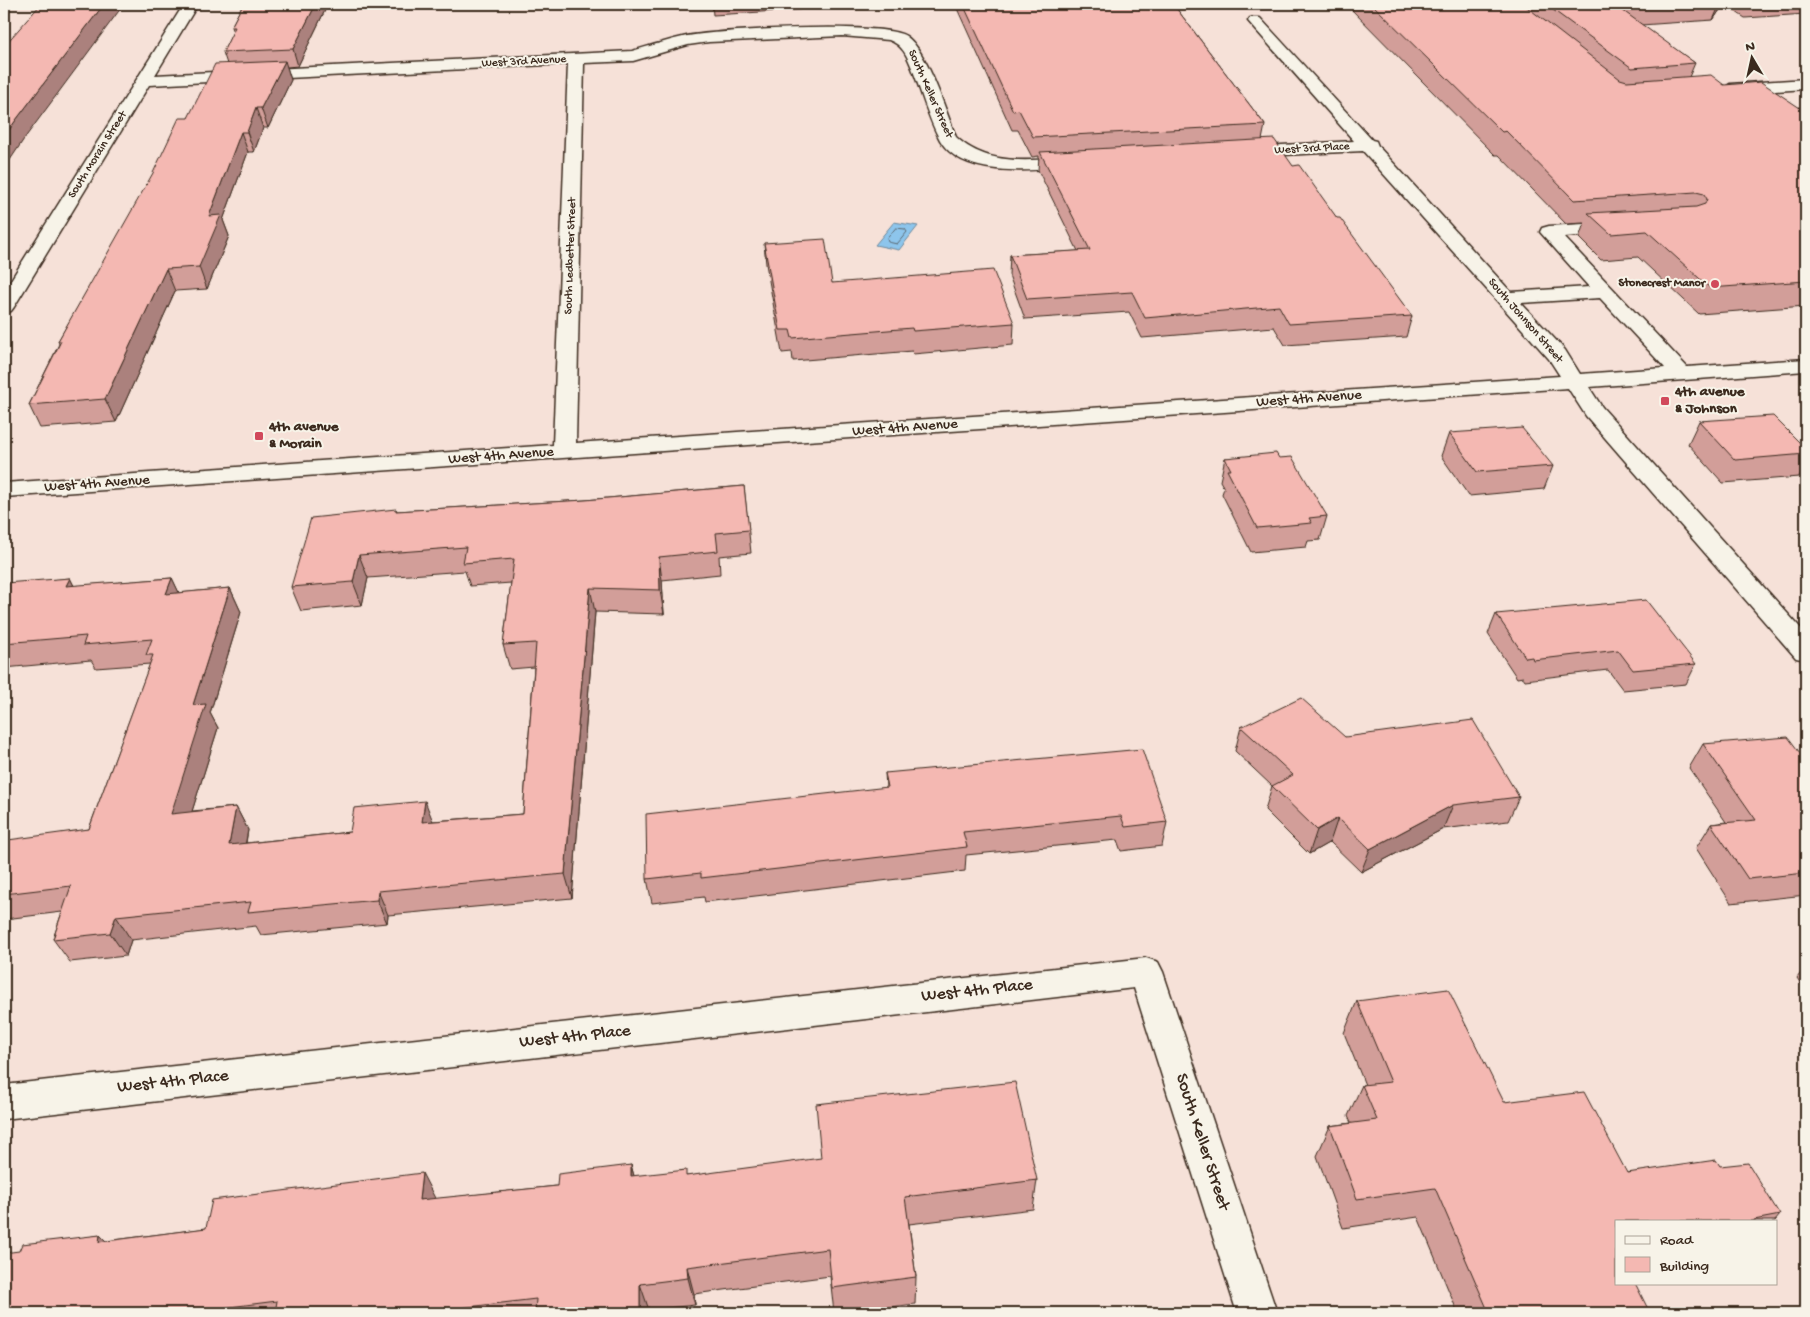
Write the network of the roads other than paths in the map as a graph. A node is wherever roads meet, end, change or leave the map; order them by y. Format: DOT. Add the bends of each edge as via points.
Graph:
graph roads {
  1 [pos="192,4"];
  2 [pos="1255,21"];
  3 [pos="900,39"];
  4 [pos="576,60"];
  5 [pos="145,80"];
  6 [pos="1806,84"];
  7 [pos="1779,86"];
  8 [pos="1714,91"];
  9 [pos="1800,100"];
  10 [pos="1370,146"];
  11 [pos="1230,153"];
  12 [pos="1092,161"];
  13 [pos="1637,227"];
  14 [pos="1605,292"];
  15 [pos="1506,298"];
  16 [pos="4,307"];
  17 [pos="1806,365"];
  18 [pos="1681,374"];
  19 [pos="1574,381"];
  20 [pos="564,451"];
  21 [pos="4,490"];
  22 [pos="1806,651"];
  23 [pos="1146,972"];
  24 [pos="4,1102"];
  25 [pos="1257,1313"];
  1 -- 5 [label="street, South Morain Street"];
  2 -- 10 [label="street, South Johnson Street"];
  3 -- 4 [label="street, West 3rd Avenue" via="878,33 842,32 709,38 632,56"];
  3 -- 12 [label="street, South Keller Street" via="913,51 948,139 956,150 986,162"];
  4 -- 5 [label="street, West 3rd Avenue"];
  4 -- 20 [label="street, South Ledbetter Street"];
  5 -- 16 [label="street, South Morain Street"];
  6 -- 7 [label="street"];
  7 -- 8 [label="street"];
  7 -- 9 [label="street"];
  10 -- 11 [label="street, West 3rd Place"];
  10 -- 15 [label="street, South Johnson Street"];
  13 -- 14 [label="street" via="1549,232"];
  14 -- 15 [label="street"];
  14 -- 18 [label="street"];
  15 -- 19 [label="street, South Johnson Street" via="1557,355"];
  17 -- 18 [label="street, West 4th Avenue"];
  18 -- 19 [label="street, West 4th Avenue"];
  19 -- 20 [label="street, West 4th Avenue"];
  19 -- 22 [label="street, South Johnson Street" via="1594,411"];
  20 -- 21 [label="street, West 4th Avenue"];
  23 -- 24 [label="street, West 4th Place"];
  23 -- 25 [label="street, South Keller Street"];
}
